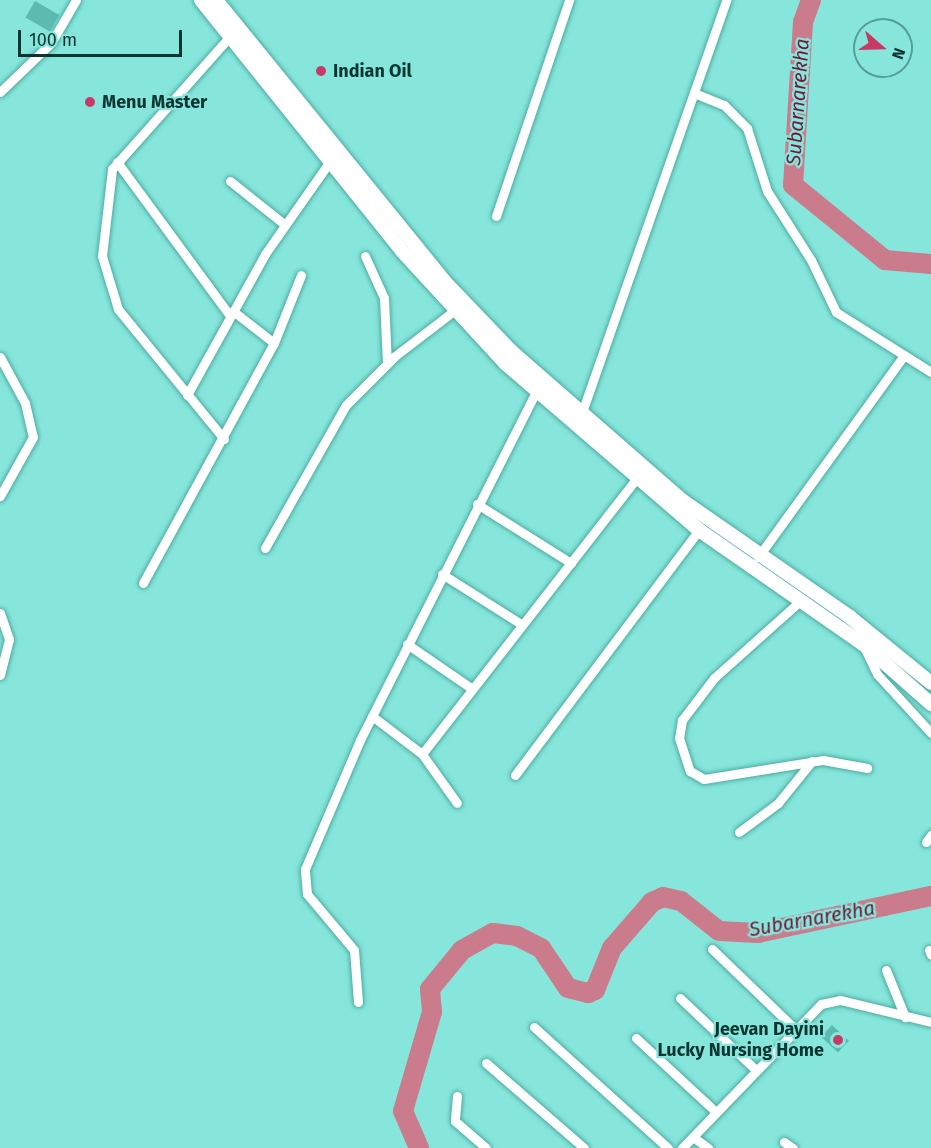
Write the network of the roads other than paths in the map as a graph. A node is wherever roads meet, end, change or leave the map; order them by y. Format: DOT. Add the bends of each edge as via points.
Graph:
graph roads {
  1 [pos="76,0"];
  2 [pos="201,0"];
  3 [pos="216,0"];
  4 [pos="569,0"];
  5 [pos="726,0"];
  6 [pos="230,36"];
  7 [pos="258,61"];
  8 [pos="0,92"];
  9 [pos="694,93"];
  10 [pos="335,156"];
  11 [pos="117,162"];
  12 [pos="230,181"];
  13 [pos="496,216"];
  14 [pos="284,224"];
  15 [pos="366,256"];
  16 [pos="302,275"];
  17 [pos="455,310"];
  18 [pos="232,313"];
  19 [pos="274,343"];
  20 [pos="904,356"];
  21 [pos="0,357"];
  22 [pos="387,364"];
  23 [pos="931,372"];
  24 [pos="539,385"];
  25 [pos="187,395"];
  26 [pos="581,415"];
  27 [pos="224,439"];
  28 [pos="641,473"];
  29 [pos="0,496"];
  30 [pos="477,504"];
  31 [pos="699,530"];
  32 [pos="265,548"];
  33 [pos="758,557"];
  34 [pos="571,563"];
  35 [pos="442,574"];
  36 [pos="143,583"];
  37 [pos="800,602"];
  38 [pos="0,613"];
  39 [pos="850,617"];
  40 [pos="521,624"];
  41 [pos="407,644"];
  42 [pos="863,644"];
  43 [pos="4,648"];
  44 [pos="0,675"];
  45 [pos="931,683"];
  46 [pos="471,688"];
  47 [pos="931,704"];
  48 [pos="372,716"];
  49 [pos="931,733"];
  50 [pos="422,754"];
  51 [pos="812,760"];
  52 [pos="867,768"];
  53 [pos="515,775"];
  54 [pos="457,803"];
  55 [pos="738,832"];
  56 [pos="712,949"];
  57 [pos="886,970"];
  58 [pos="680,998"];
  59 [pos="358,1002"];
  60 [pos="905,1017"];
  61 [pos="931,1022"];
  62 [pos="534,1027"];
  63 [pos="795,1029"];
  64 [pos="636,1038"];
  65 [pos="486,1063"];
  66 [pos="756,1070"];
  67 [pos="457,1096"];
  68 [pos="716,1112"];
  69 [pos="693,1137"];
  70 [pos="784,1142"];
  71 [pos="486,1148"];
  72 [pos="584,1148"];
  73 [pos="668,1148"];
  74 [pos="682,1148"];
  75 [pos="708,1148"];
  76 [pos="793,1148"];
  1 -- 8 [label="street" via="46,48"];
  2 -- 6 [label="main road"];
  3 -- 7 [label="main road"];
  4 -- 13 [label="street"];
  5 -- 9 [label="street"];
  6 -- 7 [label="main road"];
  6 -- 11 [label="street"];
  7 -- 10 [label="main road"];
  9 -- 20 [label="street" via="724,105 747,128 767,191 812,260 830,304"];
  9 -- 26 [label="street"];
  10 -- 14 [label="street"];
  10 -- 17 [label="main road"];
  10 -- 24 [label="main road"];
  11 -- 18 [label="street"];
  11 -- 25 [label="street" via="108,183 103,236 108,290"];
  12 -- 14 [label="street"];
  14 -- 18 [label="street"];
  15 -- 22 [label="street" via="384,298"];
  16 -- 19 [label="street"];
  17 -- 22 [label="street"];
  17 -- 24 [label="main road"];
  18 -- 19 [label="street"];
  18 -- 25 [label="street"];
  19 -- 27 [label="street"];
  20 -- 23 [label="street"];
  20 -- 33 [label="street"];
  21 -- 29 [label="street" via="25,403 33,437"];
  22 -- 32 [label="street" via="346,405"];
  24 -- 26 [label="main road"];
  24 -- 28 [label="main road"];
  24 -- 30 [label="street"];
  25 -- 27 [label="street"];
  26 -- 28 [label="main road"];
  27 -- 36 [label="street"];
  28 -- 31 [label="main road"];
  28 -- 33 [label="main road"];
  28 -- 34 [label="street"];
  30 -- 34 [label="street"];
  30 -- 35 [label="street"];
  31 -- 37 [label="main road"];
  31 -- 53 [label="street"];
  33 -- 39 [label="main road"];
  34 -- 40 [label="street"];
  35 -- 40 [label="street"];
  35 -- 41 [label="street"];
  37 -- 42 [label="main road"];
  37 -- 51 [label="street" via="708,684 682,720 679,738 690,771 699,780"];
  38 -- 43 [label="street"];
  39 -- 42 [label="street"];
  39 -- 45 [label="main road"];
  40 -- 46 [label="street"];
  41 -- 46 [label="street"];
  41 -- 48 [label="street"];
  42 -- 47 [label="main road"];
  42 -- 49 [label="street" via="877,674"];
  43 -- 44 [label="street"];
  46 -- 50 [label="street"];
  48 -- 50 [label="street"];
  48 -- 59 [label="street" via="312,851 304,883 354,950"];
  50 -- 54 [label="street"];
  51 -- 52 [label="street"];
  51 -- 55 [label="street" via="778,803"];
  56 -- 63 [label="street"];
  57 -- 60 [label="street"];
  58 -- 66 [label="street"];
  60 -- 61 [label="street"];
  60 -- 63 [label="street" via="830,1001"];
  62 -- 73 [label="street"];
  63 -- 66 [label="street"];
  64 -- 68 [label="street"];
  65 -- 72 [label="street"];
  66 -- 68 [label="street"];
  67 -- 71 [label="street" via="455,1121"];
  68 -- 69 [label="street"];
  69 -- 74 [label="street"];
  69 -- 75 [label="street"];
  70 -- 76 [label="street"];
}
